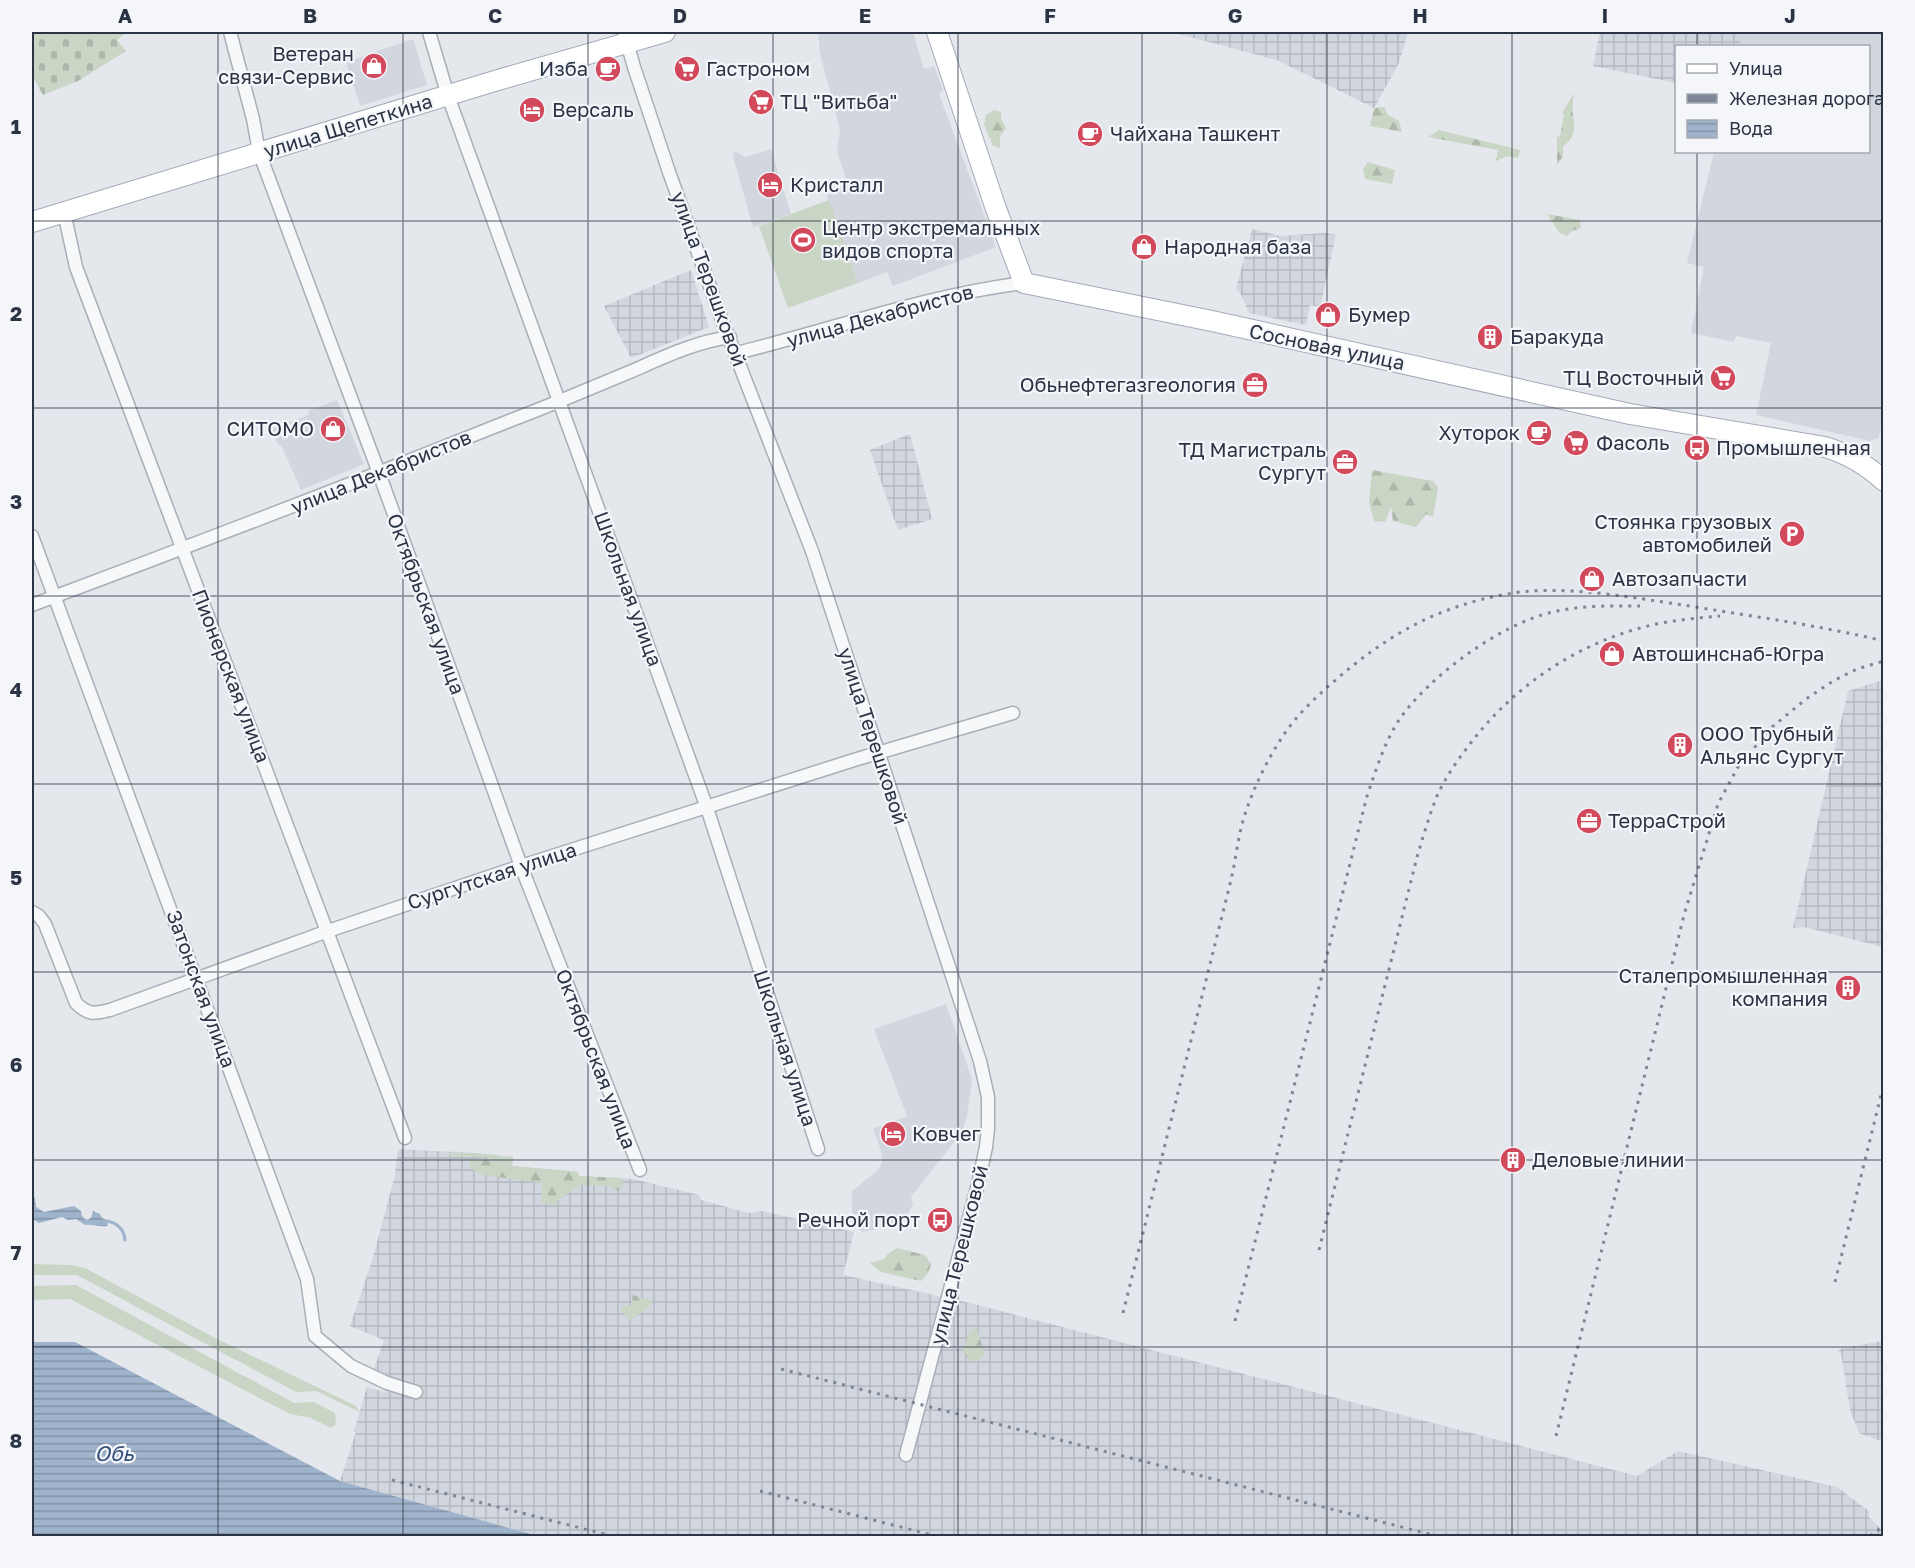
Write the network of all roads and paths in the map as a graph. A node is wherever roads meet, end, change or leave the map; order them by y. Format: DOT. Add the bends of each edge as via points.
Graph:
graph roads {
  1 [pos="230,32"];
  2 [pos="429,32"];
  3 [pos="665,32"];
  4 [pos="937,32"];
  5 [pos="625,37"];
  6 [pos="448,96"];
  7 [pos="259,152"];
  8 [pos="64,212"];
  9 [pos="32,222"];
  10 [pos="1024,283"];
  11 [pos="730,337"];
  12 [pos="736,353"];
  13 [pos="560,401"];
  14 [pos="379,473"];
  15 [pos="1884,481"];
  16 [pos="32,536"];
  17 [pos="183,550"];
  18 [pos="54,597"];
  19 [pos="32,606"];
  20 [pos="1013,713"];
  21 [pos="879,753"];
  22 [pos="707,808"];
  23 [pos="521,866"];
  24 [pos="32,912"];
  25 [pos="328,931"];
  26 [pos="197,979"];
  27 [pos="405,1138"];
  28 [pos="818,1149"];
  29 [pos="640,1170"];
  30 [pos="416,1392"];
  31 [pos="906,1455"];
  1 -- 7 [label="street, Октябрьская улица"];
  2 -- 6 [label="street, Школьная улица"];
  3 -- 5 [label="main road, улица Щепеткина"];
  4 -- 10 [label="main road"];
  5 -- 6 [label="main road, улица Щепеткина"];
  5 -- 11 [label="street, улица Терешковой" via="669,172"];
  6 -- 7 [label="main road, улица Щепеткина"];
  6 -- 13 [label="street, Школьная улица"];
  7 -- 8 [label="main road, улица Щепеткина"];
  7 -- 14 [label="street, Октябрьская улица"];
  8 -- 9 [label="main road, улица Щепеткина"];
  8 -- 17 [label="street, Пионерская улица" via="76,267"];
  10 -- 12 [label="street, улица Декабристов" via="933,299"];
  10 -- 15 [label="main road, Сосновая улица" via="1630,414 1825,447 1854,458"];
  11 -- 12 [label="street, улица Терешковой"];
  11 -- 13 [label="street, улица Декабристов" via="682,350"];
  12 -- 21 [label="street, улица Терешковой" via="812,551"];
  13 -- 14 [label="street, улица Декабристов"];
  13 -- 22 [label="street, Школьная улица"];
  14 -- 17 [label="street, улица Декабристов"];
  14 -- 23 [label="street, Октябрьская улица"];
  16 -- 18 [label="street, Затонская улица"];
  17 -- 18 [label="street, улица Декабристов"];
  17 -- 25 [label="street, Пионерская улица"];
  18 -- 19 [label="street, улица Декабристов"];
  18 -- 26 [label="street, Затонская улица"];
  20 -- 21 [label="street, Сургутская улица"];
  21 -- 22 [label="street, Сургутская улица"];
  21 -- 31 [label="street, улица Терешковой" via="980,1061 988,1097 988,1129 978,1184"];
  22 -- 23 [label="street, Сургутская улица"];
  22 -- 28 [label="street, Школьная улица"];
  23 -- 25 [label="street, Сургутская улица"];
  23 -- 29 [label="street, Октябрьская улица"];
  24 -- 26 [label="street, Сургутская улица" via="45,924 76,1003 84,1011 110,1010"];
  25 -- 26 [label="street, Сургутская улица"];
  25 -- 27 [label="street, Пионерская улица"];
  26 -- 30 [label="street, Затонская улица" via="307,1279 315,1336 351,1366"];
}
